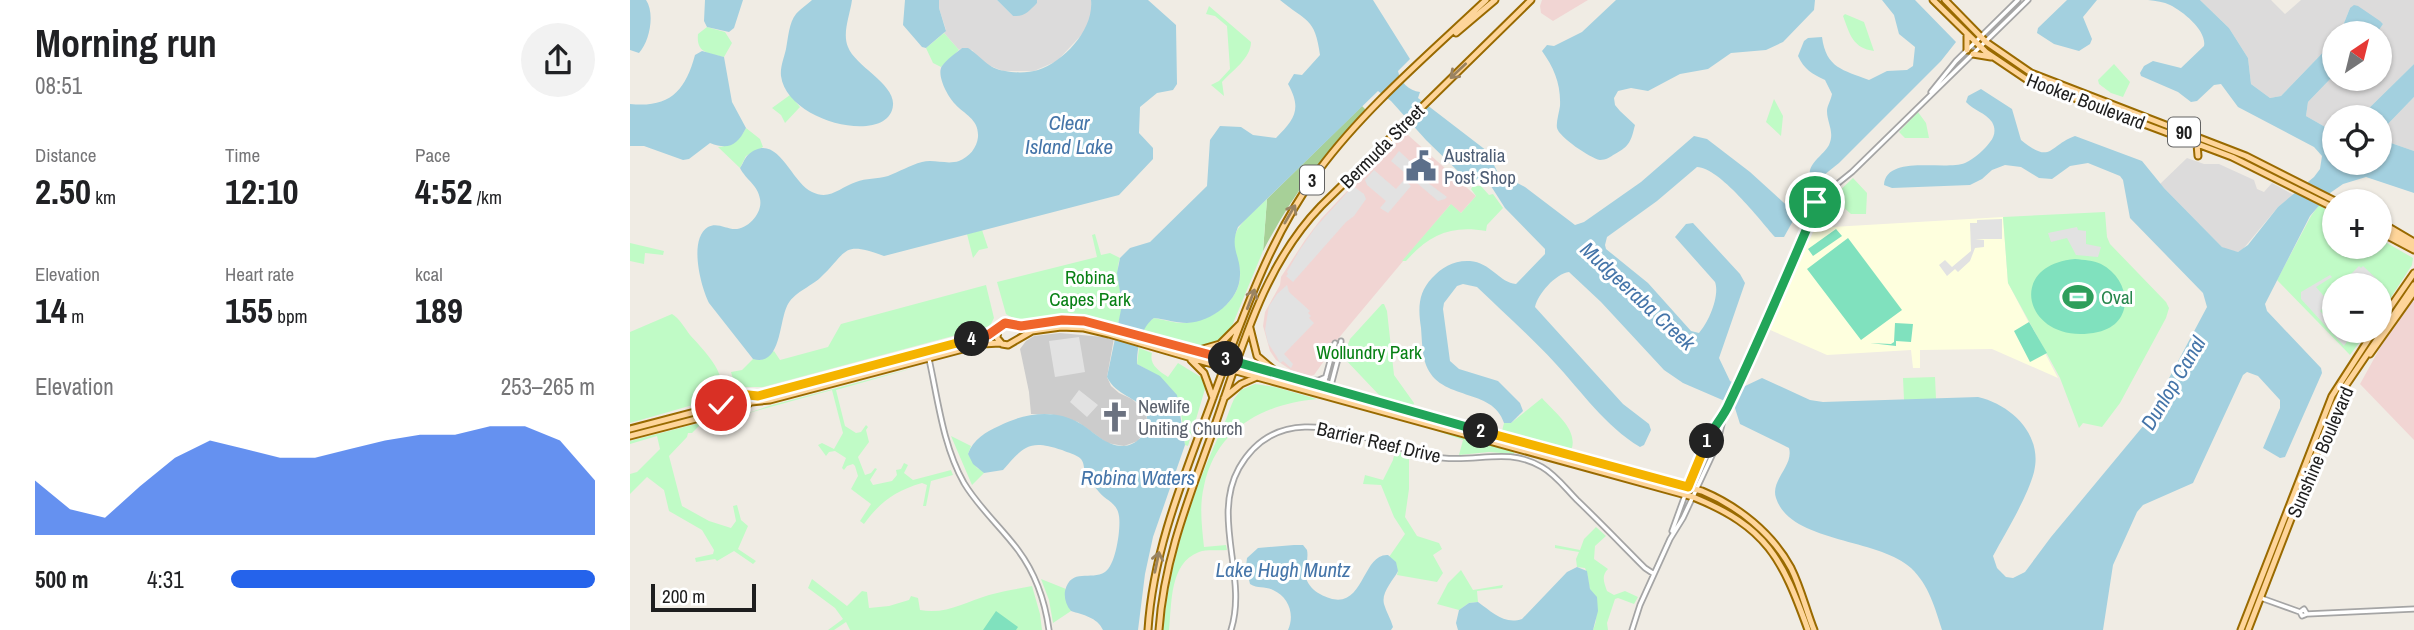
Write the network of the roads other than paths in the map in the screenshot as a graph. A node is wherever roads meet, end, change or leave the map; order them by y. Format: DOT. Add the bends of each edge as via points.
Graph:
graph roads {
  1 [pos="1486,0"];
  2 [pos="1495,0"];
  3 [pos="1933,0"];
  4 [pos="1945,0"];
  5 [pos="2018,0"];
  6 [pos="2028,0"];
  7 [pos="1529,1"];
  8 [pos="1967,34"];
  9 [pos="1983,39"];
  10 [pos="1978,45"];
  11 [pos="1434,49"];
  12 [pos="1970,52"];
  13 [pos="1991,57"];
  14 [pos="2197,144"];
  15 [pos="2206,148"];
  16 [pos="2300,186"];
  17 [pos="1826,193"];
  18 [pos="2322,198"];
  19 [pos="1817,204"];
  20 [pos="2392,233"];
  21 [pos="2392,235"];
  22 [pos="2413,248"];
  23 [pos="2414,273"];
  24 [pos="2414,285"];
  25 [pos="2414,292"];
  26 [pos="2392,305"];
  27 [pos="1241,323"];
  28 [pos="1015,326"];
  29 [pos="998,328"];
  30 [pos="1250,328"];
  31 [pos="1110,330"];
  32 [pos="1018,339"];
  33 [pos="1147,340"];
  34 [pos="1001,343"];
  35 [pos="2365,343"];
  36 [pos="1196,351"];
  37 [pos="928,355"];
  38 [pos="1187,357"];
  39 [pos="1227,359"];
  40 [pos="2362,361"];
  41 [pos="1237,362"];
  42 [pos="1336,367"];
  43 [pos="1224,368"];
  44 [pos="1234,371"];
  45 [pos="1327,373"];
  46 [pos="1279,374"];
  47 [pos="1256,377"];
  48 [pos="1301,380"];
  49 [pos="1328,390"];
  50 [pos="737,394"];
  51 [pos="1213,398"];
  52 [pos="1224,398"];
  53 [pos="721,401"];
  54 [pos="743,408"];
  55 [pos="726,414"];
  56 [pos="1724,416"];
  57 [pos="630,429"];
  58 [pos="630,436"];
  59 [pos="1697,489"];
  60 [pos="1687,490"];
  61 [pos="1693,497"];
  62 [pos="1670,538"];
  63 [pos="1654,574"];
  64 [pos="2255,595"];
  65 [pos="2262,598"];
  66 [pos="2414,609"];
  67 [pos="1049,630"];
  68 [pos="1148,630"];
  69 [pos="1159,630"];
  70 [pos="1231,630"];
  71 [pos="1632,630"];
  72 [pos="1808,630"];
  73 [pos="1814,630"];
  74 [pos="2241,630"];
  75 [pos="2248,630"];
  1 -- 11 [label="main road, Bermuda Street / 3"];
  2 -- 11 [label="main road"];
  3 -- 8 [label="main road, Hooker Boulevard / 90"];
  4 -- 9 [label="main road, Hooker Boulevard / 90"];
  5 -- 9 [label="street"];
  6 -- 9 [label="street"];
  7 -- 30 [label="main road, Bermuda Street / 3, one-way" via="1298,232 1274,269"];
  8 -- 10 [label="main road, Hooker Boulevard / 90"];
  8 -- 12 [label="main road"];
  9 -- 10 [label="street"];
  9 -- 16 [label="main road, Hooker Boulevard / 90" via="2039,77 2233,150"];
  10 -- 12 [label="street"];
  10 -- 13 [label="main road, Hooker Boulevard / 90"];
  27 -- 11 [label="main road, Bermuda Street / 3, one-way" via="1297,202 1345,138"];
  12 -- 13 [label="main road"];
  12 -- 17 [label="street"];
  13 -- 14 [label="main road, Hooker Boulevard / 90" via="2045,88"];
  14 -- 15 [label="main road, Hooker Boulevard / 90"];
  14 -- 15 [label="main road" via="2198,156"];
  15 -- 16 [label="main road, Hooker Boulevard / 90"];
  16 -- 18 [label="main road, Hooker Boulevard / 90"];
  17 -- 19 [label="street" via="1827,202"];
  17 -- 19 [label="street" via="1814,194"];
  19 -- 56 [label="street"];
  20 -- 22 [label="main road"];
  21 -- 22 [label="main road"];
  23 -- 26 [label="main road"];
  24 -- 40 [label="main road, Sunshine Boulevard"];
  25 -- 40 [label="main road"];
  27 -- 36 [label="main road" via="1220,344"];
  27 -- 39 [label="main road, Bermuda Street / 3"];
  28 -- 29 [label="main road" via="1005,323"];
  28 -- 31 [label="main road" via="1062,320 1084,321"];
  28 -- 32 [label="main road"];
  29 -- 34 [label="main road"];
  29 -- 37 [label="main road"];
  30 -- 41 [label="main road, Bermuda Street / 3"];
  30 -- 46 [label="main road" via="1258,356"];
  31 -- 32 [label="main road" via="1060,327 1032,331"];
  31 -- 33 [label="main road"];
  32 -- 34 [label="main road" via="1012,345"];
  33 -- 36 [label="main road"];
  33 -- 38 [label="main road"];
  34 -- 37 [label="main road"];
  35 -- 64 [label="main road, Sunshine Boulevard" via="2332,396"];
  36 -- 39 [label="main road"];
  37 -- 50 [label="main road" via="758,396"];
  37 -- 54 [label="main road" via="751,402"];
  37 -- 67 [label="street" via="957,468 1030,570 1044,602"];
  38 -- 43 [label="main road"];
  38 -- 51 [label="main road" via="1205,373"];
  39 -- 41 [label="main road"];
  39 -- 43 [label="main road, Bermuda Street / 3"];
  40 -- 65 [label="main road, Sunshine Boulevard" via="2335,405"];
  41 -- 44 [label="main road, Bermuda Street / 3"];
  41 -- 46 [label="main road"];
  42 -- 45 [label="street"];
  42 -- 45 [label="street" via="1338,342"];
  42 -- 49 [label="street"];
  43 -- 44 [label="main road"];
  43 -- 51 [label="main road, Bermuda Street / 3"];
  44 -- 47 [label="main road"];
  44 -- 52 [label="main road, Bermuda Street / 3"];
  45 -- 48 [label="street" via="1321,380"];
  45 -- 49 [label="street"];
  46 -- 48 [label="main road"];
  47 -- 49 [label="main road"];
  47 -- 52 [label="main road"];
  48 -- 49 [label="main road"];
  49 -- 60 [label="main road"];
  50 -- 53 [label="main road" via="726,394"];
  50 -- 54 [label="main road"];
  68 -- 51 [label="main road, Bermuda Street / 3, one-way" via="1162,541"];
  52 -- 69 [label="main road, Bermuda Street / 3" via="1175,537"];
  53 -- 55 [label="main road"];
  53 -- 57 [label="main road"];
  54 -- 55 [label="main road"];
  55 -- 58 [label="main road"];
  56 -- 59 [label="street"];
  56 -- 60 [label="street" via="1713,428"];
  59 -- 60 [label="main road"];
  59 -- 61 [label="street"];
  59 -- 73 [label="main road" via="1739,511 1775,545 1790,568"];
  60 -- 61 [label="main road"];
  60 -- 62 [label="street"];
  61 -- 62 [label="street"];
  61 -- 72 [label="main road" via="1730,513 1763,540 1785,570"];
  62 -- 63 [label="street"];
  63 -- 70 [label="street, Barrier Reef Drive" via="1555,478 1532,463 1502,455 1442,458 1328,428 1300,427 1259,445 1233,482 1228,509 1236,601"];
  63 -- 71 [label="street"];
  64 -- 65 [label="street"];
  64 -- 74 [label="main road, Sunshine Boulevard"];
  65 -- 66 [label="street" via="2307,614"];
  65 -- 75 [label="main road, Sunshine Boulevard"];
}
